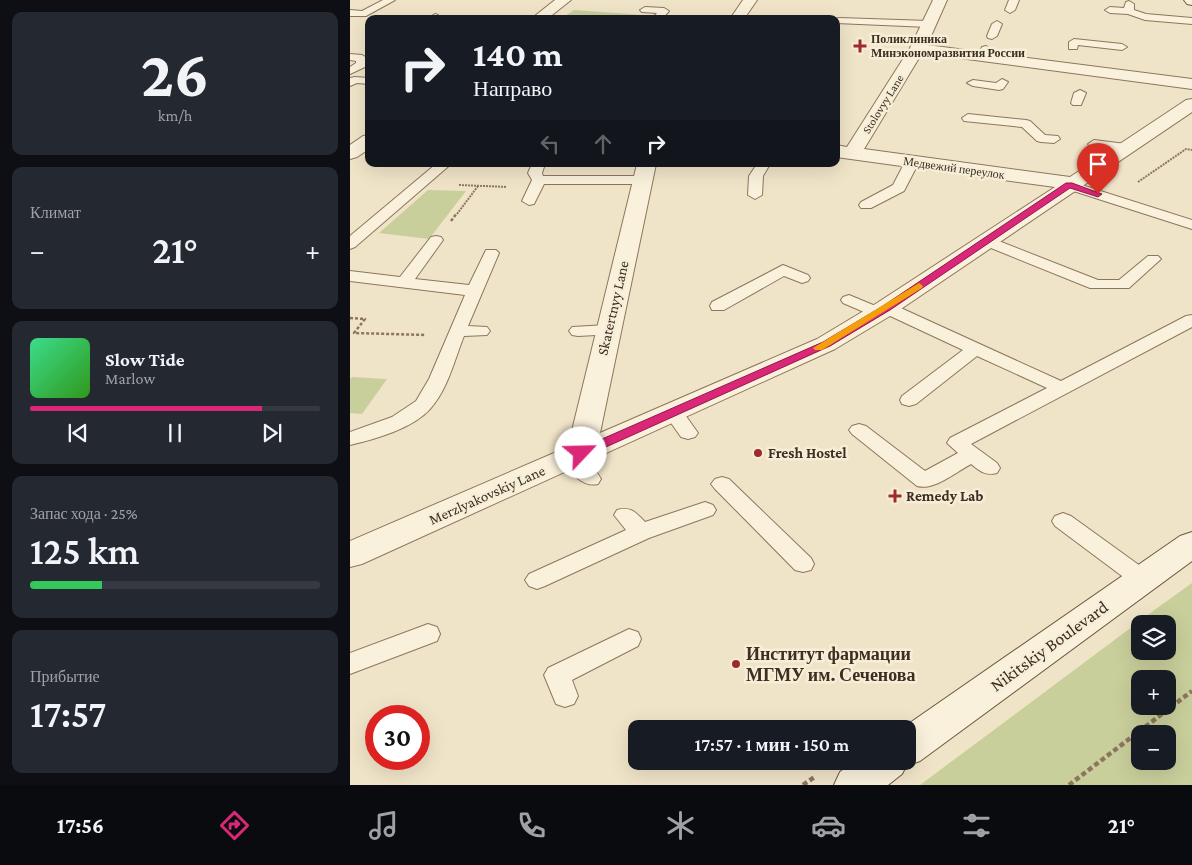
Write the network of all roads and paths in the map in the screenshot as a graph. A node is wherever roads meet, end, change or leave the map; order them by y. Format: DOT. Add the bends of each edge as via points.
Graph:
graph roads {
  1 [pos="390,0"];
  2 [pos="564,0"];
  3 [pos="750,0"];
  4 [pos="940,0"];
  5 [pos="1014,0"];
  6 [pos="645,10"];
  7 [pos="1010,10"];
  8 [pos="1110,10"];
  9 [pos="350,13"];
  10 [pos="543,15"];
  11 [pos="660,15"];
  12 [pos="740,15"];
  13 [pos="840,21"];
  14 [pos="1192,21"];
  15 [pos="877,22"];
  16 [pos="929,24"];
  17 [pos="997,24"];
  18 [pos="872,35"];
  19 [pos="992,36"];
  20 [pos="1073,47"];
  21 [pos="1122,47"];
  22 [pos="918,48"];
  23 [pos="350,57"];
  24 [pos="350,71"];
  25 [pos="365,81"];
  26 [pos="1002,82"];
  27 [pos="350,83"];
  28 [pos="973,83"];
  29 [pos="1192,84"];
  30 [pos="1192,104"];
  31 [pos="968,118"];
  32 [pos="1054,139"];
  33 [pos="365,143"];
  34 [pos="1094,144"];
  35 [pos="1126,148"];
  36 [pos="1192,150"];
  37 [pos="844,152"];
  38 [pos="350,153"];
  39 [pos="912,162"];
  40 [pos="441,167"];
  41 [pos="538,167"];
  42 [pos="761,167"];
  43 [pos="644,172"];
  44 [pos="422,183"];
  45 [pos="537,184"];
  46 [pos="1071,184"];
  47 [pos="478,186"];
  48 [pos="755,195"];
  49 [pos="1114,200"];
  50 [pos="530,201"];
  51 [pos="866,205"];
  52 [pos="1192,225"];
  53 [pos="436,240"];
  54 [pos="986,242"];
  55 [pos="350,244"];
  56 [pos="491,253"];
  57 [pos="1154,259"];
  58 [pos="350,276"];
  59 [pos="802,278"];
  60 [pos="404,283"];
  61 [pos="474,291"];
  62 [pos="849,300"];
  63 [pos="718,306"];
  64 [pos="882,310"];
  65 [pos="350,318"];
  66 [pos="1192,320"];
  67 [pos="608,330"];
  68 [pos="457,331"];
  69 [pos="481,331"];
  70 [pos="578,331"];
  71 [pos="976,349"];
  72 [pos="1061,388"];
  73 [pos="909,400"];
  74 [pos="860,430"];
  75 [pos="350,439"];
  76 [pos="972,454"];
  77 [pos="581,463"];
  78 [pos="990,468"];
  79 [pos="722,484"];
  80 [pos="705,510"];
  81 [pos="624,515"];
  82 [pos="1063,521"];
  83 [pos="641,532"];
  84 [pos="1192,544"];
  85 [pos="350,555"];
  86 [pos="803,564"];
  87 [pos="1142,579"];
  88 [pos="537,580"];
  89 [pos="428,634"];
  90 [pos="629,639"];
  91 [pos="350,664"];
  92 [pos="1192,691"];
  93 [pos="565,696"];
  94 [pos="916,741"];
  95 [pos="876,770"];
  96 [pos="855,785"];
  97 [pos="1069,785"];
  1 -- 9 [label="lane" via="363,14"];
  2 -- 10 [label="street"];
  3 -- 12 [label="street"];
  4 -- 16 [label="street, Stolovyy Lane"];
  5 -- 7 [label="lane"];
  6 -- 11 [label="lane" via="664,11"];
  8 -- 14 [label="lane" via="1129,8 1145,17"];
  13 -- 15 [label="lane"];
  15 -- 16 [label="lane"];
  15 -- 18 [label="lane"];
  16 -- 22 [label="street, Stolovyy Lane"];
  17 -- 19 [label="lane"];
  20 -- 21 [label="lane" via="1074,42"];
  22 -- 29 [label="street" via="984,53 1012,64 1068,64 1087,73"];
  22 -- 37 [label="street, Stolovyy Lane"];
  23 -- 24 [label="lane" via="362,58 361,64"];
  25 -- 27 [label="lane"];
  26 -- 28 [label="lane" via="999,87"];
  30 -- 35 [label="street, Merzlyakovskiy Lane"];
  31 -- 32 [label="lane" via="1026,124 1041,138"];
  33 -- 38 [label="street"];
  34 -- 35 [label="lane"];
  35 -- 46 [label="street, Merzlyakovskiy Lane"];
  36 -- 49 [label="path" via="1186,149"];
  37 -- 39 [label="street, Медвежий переулок"];
  39 -- 46 [label="street, Медвежий переулок"];
  39 -- 51 [label="lane" via="898,188"];
  40 -- 44 [label="lane"];
  41 -- 45 [label="lane"];
  42 -- 48 [label="lane" via="756,176"];
  43 -- 45 [label="lane"];
  43 -- 67 [label="street, Skatertnyy Lane"];
  44 -- 47 [label="path"];
  44 -- 55 [label="lane"];
  45 -- 47 [label="path"];
  45 -- 50 [label="lane"];
  46 -- 49 [label="lane"];
  46 -- 54 [label="street, Merzlyakovskiy Lane"];
  47 -- 53 [label="path"];
  49 -- 52 [label="lane"];
  53 -- 60 [label="lane"];
  54 -- 57 [label="lane" via="1096,285 1123,285"];
  54 -- 64 [label="street, Merzlyakovskiy Lane"];
  56 -- 61 [label="lane"];
  58 -- 60 [label="lane"];
  59 -- 63 [label="lane" via="783,270"];
  60 -- 61 [label="lane"];
  61 -- 68 [label="lane"];
  62 -- 64 [label="lane"];
  64 -- 71 [label="lane"];
  64 -- 77 [label="street, Merzlyakovskiy Lane" via="681,423"];
  65 -- 68 [label="path" via="365,318 354,332 432,335"];
  66 -- 72 [label="lane"];
  67 -- 70 [label="lane"];
  67 -- 77 [label="street, Skatertnyy Lane"];
  68 -- 69 [label="lane"];
  68 -- 75 [label="lane" via="432,393 422,406 386,426"];
  71 -- 72 [label="lane"];
  71 -- 73 [label="lane"];
  72 -- 76 [label="lane" via="957,443"];
  74 -- 76 [label="lane" via="924,480"];
  76 -- 78 [label="lane"];
  77 -- 85 [label="street, Merzlyakovskiy Lane"];
  79 -- 86 [label="lane"];
  80 -- 83 [label="lane"];
  81 -- 83 [label="lane"];
  82 -- 87 [label="lane"];
  83 -- 88 [label="lane"];
  84 -- 87 [label="street, Nikitskiy Boulevard"];
  87 -- 94 [label="street, Nikitskiy Boulevard"];
  89 -- 91 [label="lane"];
  90 -- 93 [label="lane" via="557,674"];
  92 -- 97 [label="path"];
  95 -- 96 [label="street"];
}
